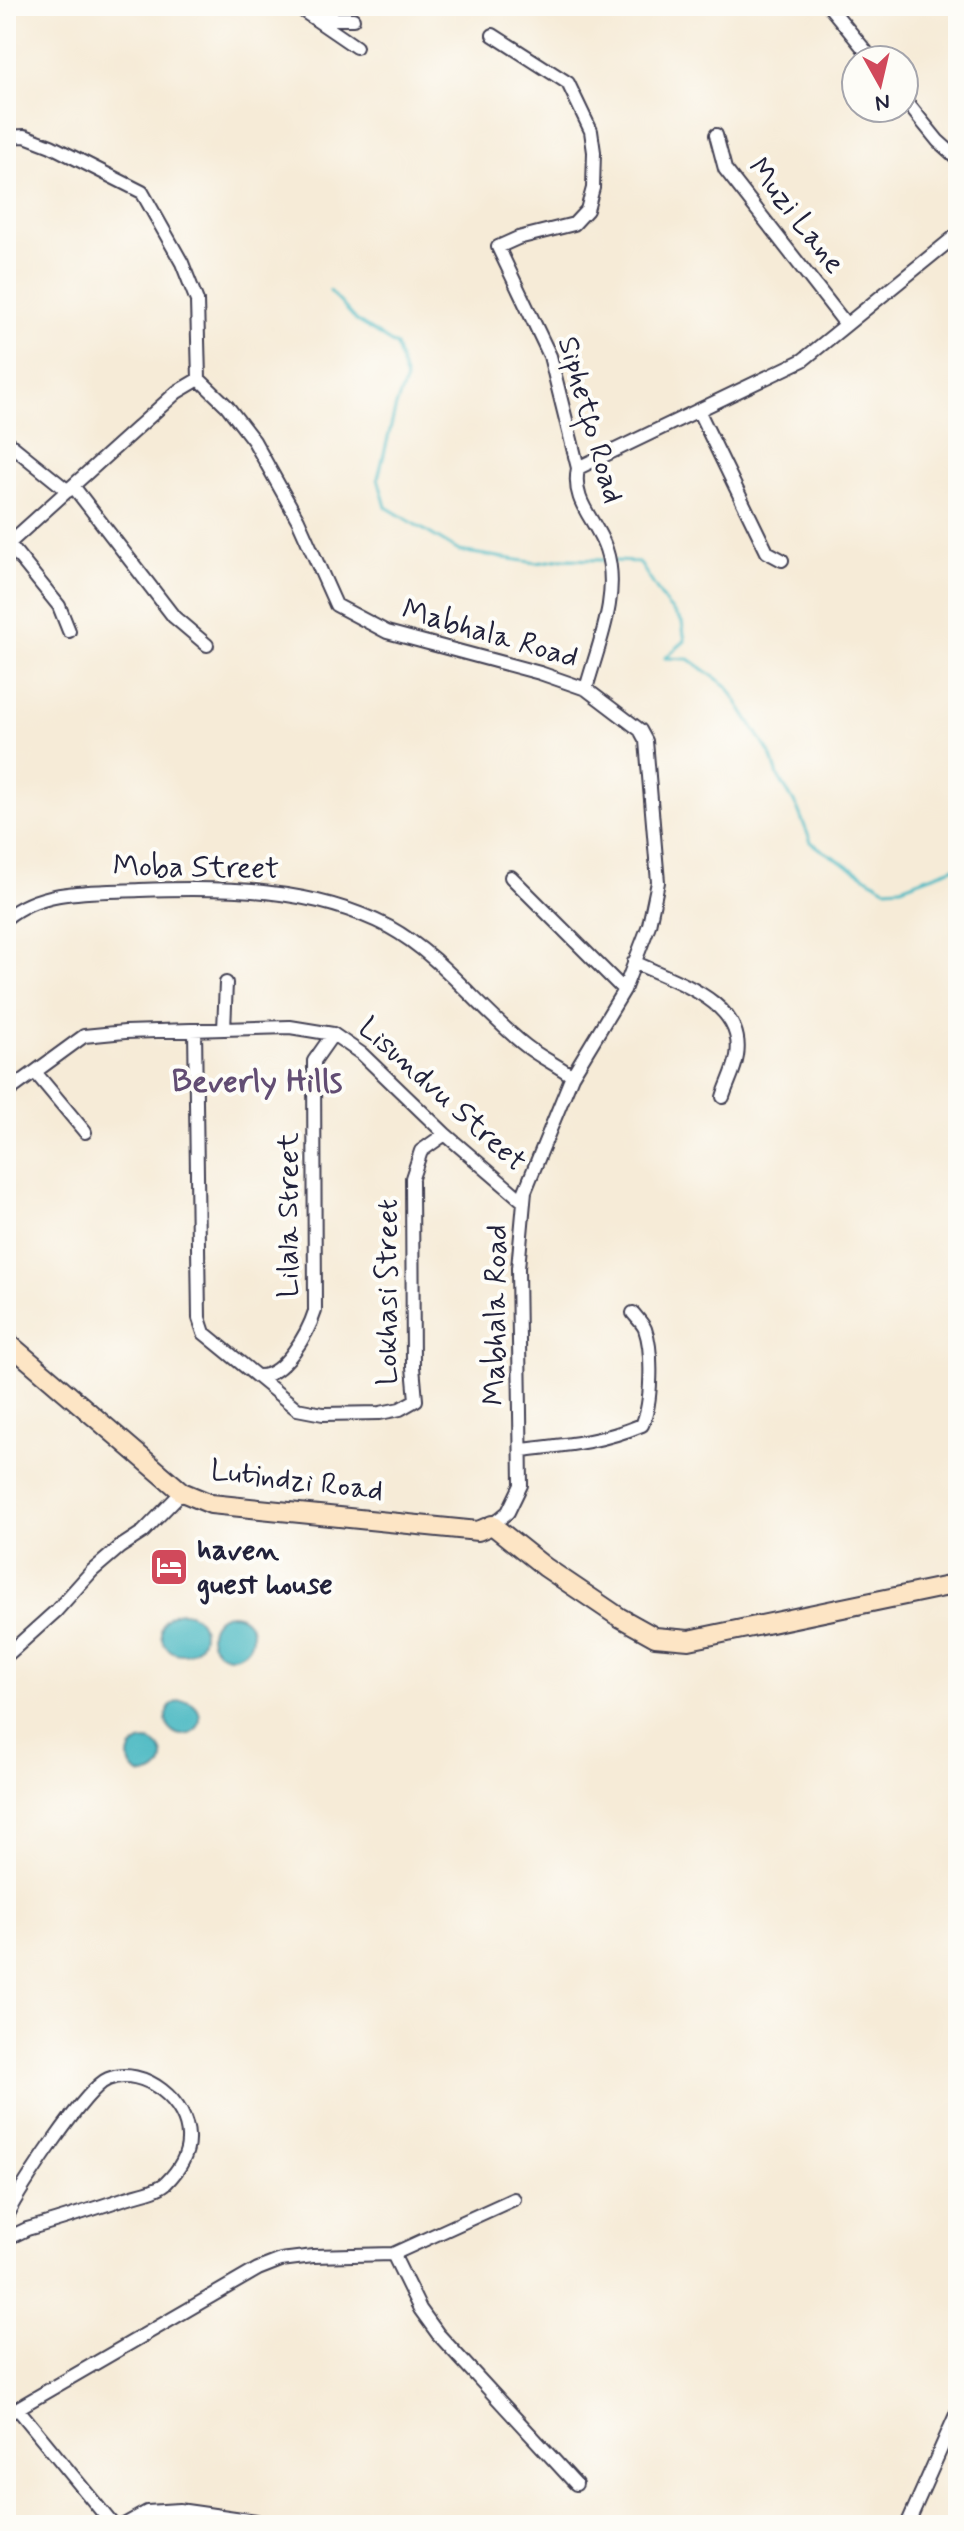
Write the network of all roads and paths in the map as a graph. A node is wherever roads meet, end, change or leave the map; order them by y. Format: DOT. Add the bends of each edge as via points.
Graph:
graph roads {
  1 [pos="296,6"];
  2 [pos="829,6"];
  3 [pos="316,19"];
  4 [pos="353,19"];
  5 [pos="493,35"];
  6 [pos="860,44"];
  7 [pos="356,47"];
  8 [pos="920,119"];
  9 [pos="716,135"];
  10 [pos="6,137"];
  11 [pos="958,159"];
  12 [pos="958,234"];
  13 [pos="845,323"];
  14 [pos="199,379"];
  15 [pos="699,412"];
  16 [pos="6,441"];
  17 [pos="578,468"];
  18 [pos="70,488"];
  19 [pos="7,545"];
  20 [pos="782,560"];
  21 [pos="69,631"];
  22 [pos="207,645"];
  23 [pos="586,689"];
  24 [pos="511,877"];
  25 [pos="6,918"];
  26 [pos="634,962"];
  27 [pos="226,983"];
  28 [pos="624,990"];
  29 [pos="224,1029"];
  30 [pos="195,1030"];
  31 [pos="333,1034"];
  32 [pos="35,1072"];
  33 [pos="572,1076"];
  34 [pos="6,1093"];
  35 [pos="723,1097"];
  36 [pos="85,1132"];
  37 [pos="445,1134"];
  38 [pos="524,1202"];
  39 [pos="633,1313"];
  40 [pos="6,1341"];
  41 [pos="259,1376"];
  42 [pos="521,1450"];
  43 [pos="182,1492"];
  44 [pos="492,1525"];
  45 [pos="958,1584"];
  46 [pos="6,1656"];
  47 [pos="514,2199"];
  48 [pos="6,2216"];
  49 [pos="6,2239"];
  50 [pos="393,2254"];
  51 [pos="958,2410"];
  52 [pos="12,2412"];
  53 [pos="576,2484"];
  54 [pos="256,2521"];
  55 [pos="113,2525"];
  56 [pos="124,2525"];
  57 [pos="907,2525"];
  1 -- 3 [label="street"];
  2 -- 6 [label="street"];
  3 -- 4 [label="street"];
  3 -- 7 [label="street"];
  5 -- 17 [label="street, Siphetfo Road" via="568,83 591,131 593,188 587,210 574,224 498,247 550,356"];
  8 -- 11 [label="street"];
  9 -- 13 [label="street, Muzi Lane" via="725,169"];
  10 -- 14 [label="street" via="25,136 51,146 142,192 197,301"];
  12 -- 13 [label="street"];
  13 -- 15 [label="street" via="803,360"];
  14 -- 18 [label="street" via="177,392"];
  14 -- 23 [label="street, Mabhala Road" via="254,441 298,520 336,605 387,632"];
  15 -- 17 [label="street"];
  15 -- 20 [label="street" via="767,552"];
  16 -- 18 [label="street"];
  17 -- 23 [label="street, Siphetfo Road" via="575,485 606,548 612,591"];
  18 -- 19 [label="street"];
  18 -- 22 [label="street" via="174,617"];
  19 -- 21 [label="street" via="59,606"];
  23 -- 26 [label="street, Mabhala Road" via="640,730 646,741 658,882"];
  24 -- 28 [label="street"];
  25 -- 33 [label="street, Moba Street" via="21,906 77,893 236,889 322,901 390,928 419,947 528,1047"];
  26 -- 28 [label="street, Mabhala Road"];
  26 -- 35 [label="street" via="711,999 727,1013 738,1054"];
  27 -- 29 [label="street"];
  28 -- 33 [label="street, Mabhala Road"];
  29 -- 30 [label="street, Lisundvu Street"];
  29 -- 31 [label="street, Lisundvu Street" via="290,1027"];
  30 -- 32 [label="street, Lisundvu Street" via="84,1036"];
  30 -- 41 [label="street, Lokhasi Street" via="199,1318 204,1333"];
  31 -- 37 [label="street, Lisundvu Street" via="362,1054"];
  31 -- 41 [label="street, Lilala Street" via="314,1061 315,1311 302,1339 278,1369"];
  32 -- 34 [label="street, Lisundvu Street"];
  32 -- 36 [label="street"];
  33 -- 38 [label="street, Mabhala Road"];
  37 -- 38 [label="street, Lisundvu Street"];
  37 -- 41 [label="street, Lokhasi Street" via="421,1151 412,1178 416,1400 380,1413 323,1414 297,1409"];
  38 -- 42 [label="street, Mabhala Road" via="518,1268"];
  39 -- 42 [label="street" via="644,1328 648,1347 649,1411 642,1425 590,1442"];
  40 -- 43 [label="street, Lutindzi Road"];
  42 -- 44 [label="street, Mabhala Road" via="521,1485 508,1512"];
  43 -- 44 [label="street, Lutindzi Road" via="211,1504 478,1531"];
  43 -- 46 [label="street"];
  44 -- 45 [label="street" via="545,1567 655,1637 689,1640"];
  47 -- 50 [label="street"];
  48 -- 49 [label="street" via="103,2082 122,2076 149,2080 182,2115 188,2130 185,2155 163,2186"];
  50 -- 52 [label="street" via="313,2256 258,2269"];
  50 -- 53 [label="street" via="438,2334"];
  51 -- 57 [label="street"];
  52 -- 55 [label="street"];
  54 -- 56 [label="street" via="179,2510 147,2512"];
}
